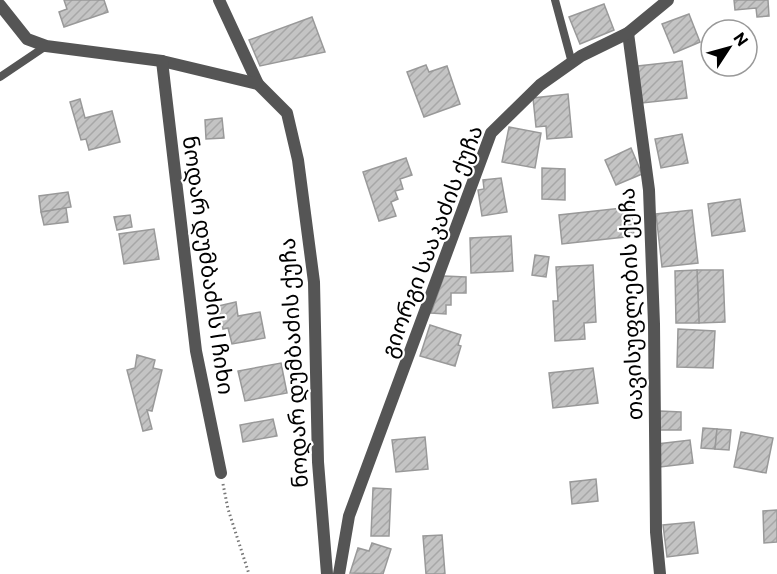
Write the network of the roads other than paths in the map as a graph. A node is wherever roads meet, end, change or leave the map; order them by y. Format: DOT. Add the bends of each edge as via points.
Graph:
graph roads {
  1 [pos="219,0"];
  2 [pos="555,0"];
  3 [pos="668,0"];
  4 [pos="0,5"];
  5 [pos="628,33"];
  6 [pos="46,46"];
  7 [pos="162,61"];
  8 [pos="572,63"];
  9 [pos="0,77"];
  10 [pos="258,84"];
  11 [pos="221,473"];
  12 [pos="327,574"];
  13 [pos="339,574"];
  14 [pos="660,574"];
  1 -- 10 [label="street"];
  2 -- 8 [label="lane"];
  3 -- 5 [label="street, გიორგი სააკაძის ქუჩა"];
  4 -- 6 [label="street" via="27,39"];
  5 -- 8 [label="street, გიორგი სააკაძის ქუჩა"];
  5 -- 14 [label="street, თავისუფლების ქუჩა" via="649,190"];
  6 -- 7 [label="street"];
  6 -- 9 [label="lane"];
  7 -- 10 [label="street"];
  7 -- 11 [label="street, ნოდარ დუმბაძის I ჩიხი" via="196,351"];
  8 -- 13 [label="street, გიორგი სააკაძის ქუჩა" via="540,85 491,133 349,516"];
  10 -- 12 [label="street, ნოდარ დუმბაძის ქუჩა" via="288,113 298,160 314,282 318,462"];
}
